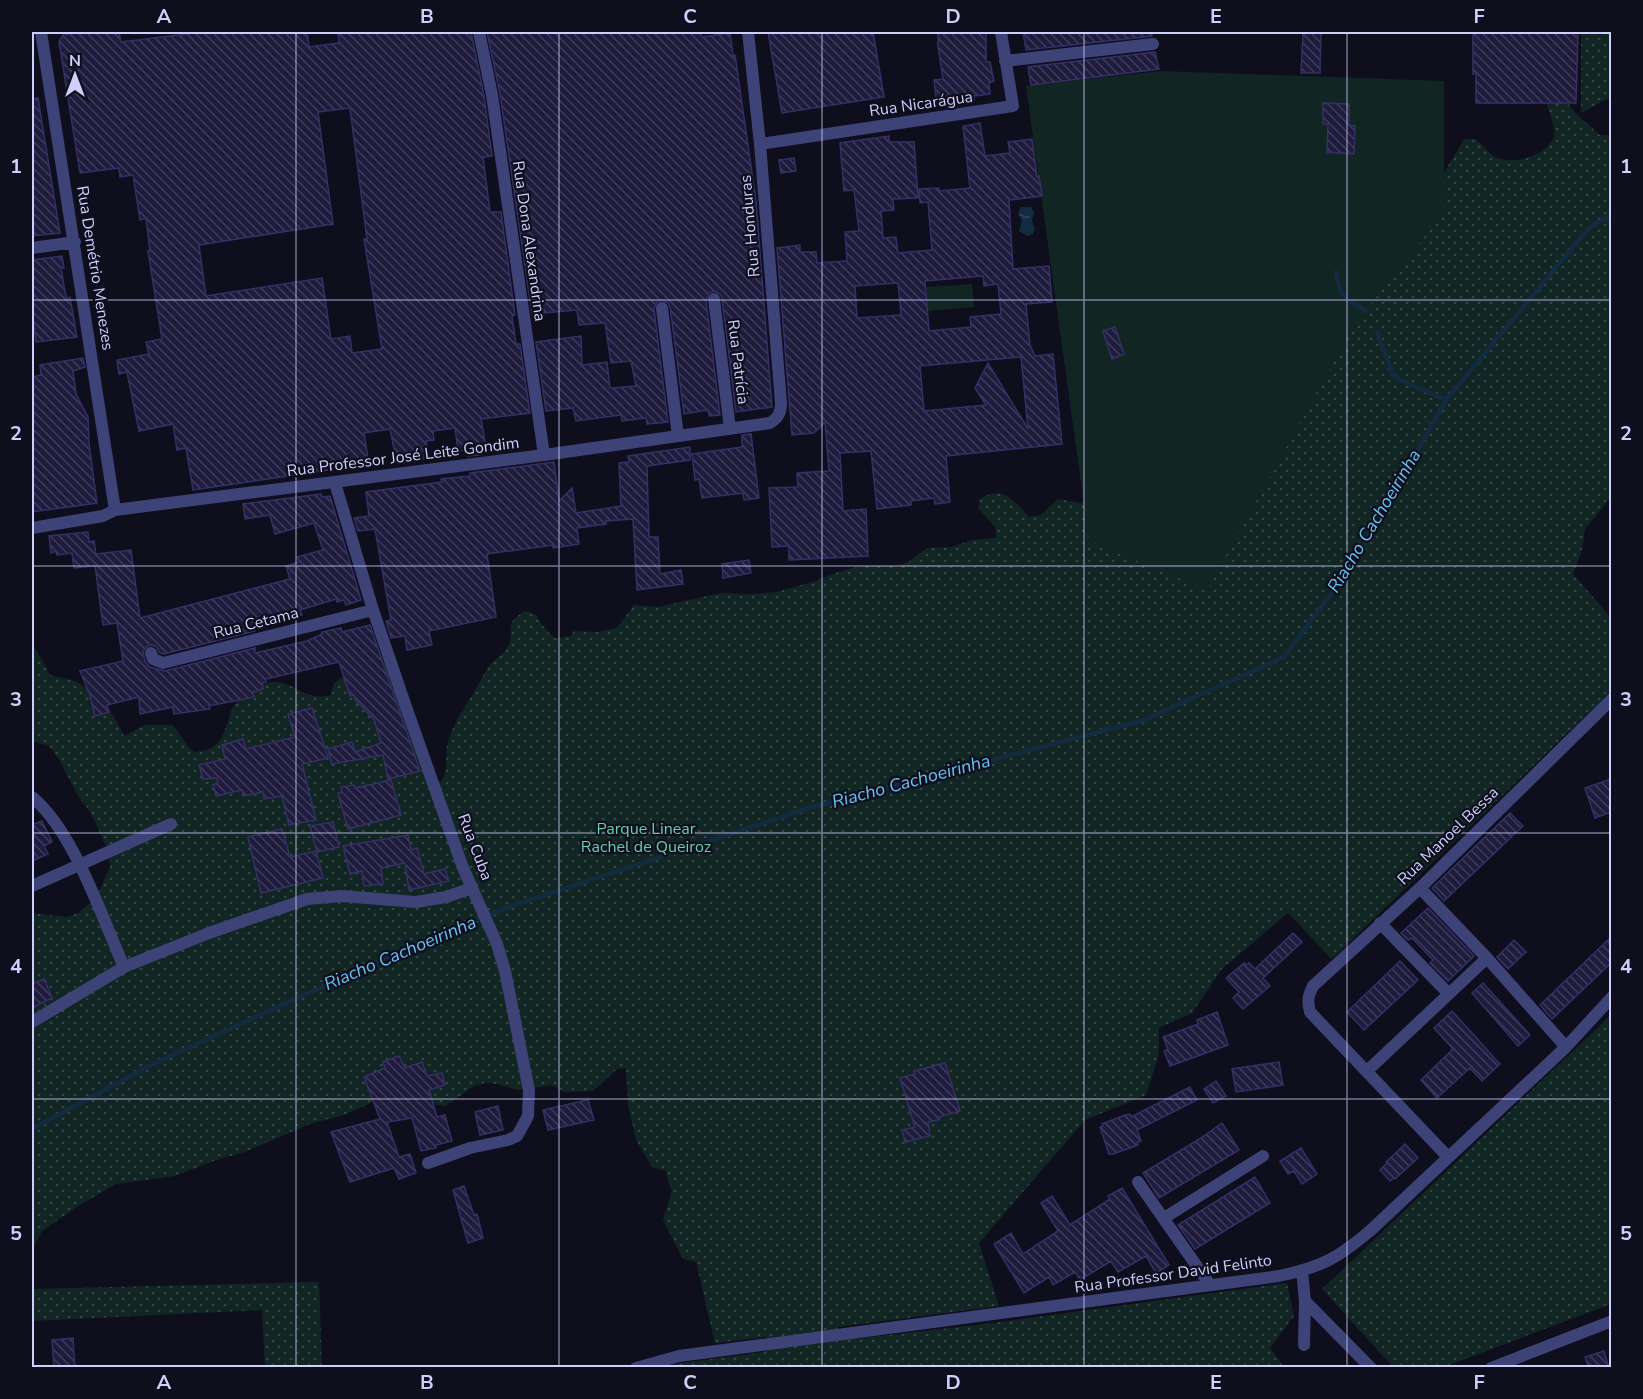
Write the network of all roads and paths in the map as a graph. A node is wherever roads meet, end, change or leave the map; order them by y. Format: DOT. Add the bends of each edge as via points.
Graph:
graph roads {
  1 [pos="41,32"];
  2 [pos="479,32"];
  3 [pos="748,32"];
  4 [pos="1001,32"];
  5 [pos="1153,44"];
  6 [pos="1005,61"];
  7 [pos="760,144"];
  8 [pos="75,242"];
  9 [pos="32,248"];
  10 [pos="714,299"];
  11 [pos="662,308"];
  12 [pos="777,418"];
  13 [pos="730,429"];
  14 [pos="678,436"];
  15 [pos="544,456"];
  16 [pos="335,483"];
  17 [pos="115,510"];
  18 [pos="32,528"];
  19 [pos="373,610"];
  20 [pos="151,653"];
  21 [pos="1611,699"];
  22 [pos="32,796"];
  23 [pos="171,824"];
  24 [pos="79,865"];
  25 [pos="32,886"];
  26 [pos="1420,888"];
  27 [pos="474,892"];
  28 [pos="1380,923"];
  29 [pos="1487,958"];
  30 [pos="124,967"];
  31 [pos="1449,993"];
  32 [pos="1611,997"];
  33 [pos="32,1022"];
  34 [pos="1566,1047"];
  35 [pos="1367,1071"];
  36 [pos="1263,1156"];
  37 [pos="1448,1157"];
  38 [pos="428,1162"];
  39 [pos="1138,1182"];
  40 [pos="1164,1218"];
  41 [pos="1302,1271"];
  42 [pos="1210,1285"];
  43 [pos="1305,1301"];
  44 [pos="1611,1321"];
  45 [pos="1304,1345"];
  46 [pos="636,1368"];
  47 [pos="1371,1368"];
  48 [pos="1491,1368"];
  1 -- 8 [label="street, Rua Demétrio Menezes"];
  2 -- 15 [label="street, Rua Dona Alexandrina" via="492,95"];
  3 -- 7 [label="street, Rua Honduras"];
  4 -- 6 [label="street, Rua Nicarágua"];
  5 -- 6 [label="street"];
  6 -- 7 [label="street, Rua Nicarágua" via="1013,106"];
  7 -- 12 [label="street, Rua Honduras" via="781,403"];
  8 -- 9 [label="street"];
  8 -- 17 [label="street, Rua Demétrio Menezes"];
  10 -- 13 [label="street, Rua Patrícia"];
  11 -- 14 [label="street"];
  12 -- 13 [label="street, Rua Professor José Leite Gondim" via="770,423"];
  13 -- 14 [label="street, Rua Professor José Leite Gondim"];
  14 -- 15 [label="street, Rua Professor José Leite Gondim"];
  15 -- 16 [label="street, Rua Professor José Leite Gondim"];
  16 -- 17 [label="street, Rua Professor José Leite Gondim"];
  16 -- 19 [label="street, Rua Cuba"];
  17 -- 18 [label="street, Rua Professor José Leite Gondim" via="103,516"];
  19 -- 20 [label="street, Rua Cetama" via="163,663 153,659"];
  19 -- 27 [label="street, Rua Cuba"];
  21 -- 26 [label="street, Rua Manoel Bessa"];
  22 -- 24 [label="street" via="56,822"];
  23 -- 24 [label="street"];
  24 -- 25 [label="street"];
  24 -- 30 [label="street"];
  26 -- 28 [label="street, Rua Manoel Bessa"];
  26 -- 29 [label="street"];
  27 -- 30 [label="street" via="416,902 342,896 307,899"];
  27 -- 38 [label="street, Rua Cuba" via="505,972 529,1090 528,1116 517,1136"];
  28 -- 31 [label="street"];
  28 -- 35 [label="street, Rua Manoel Bessa" via="1313,986 1307,1003 1310,1012"];
  29 -- 31 [label="street"];
  29 -- 34 [label="street"];
  30 -- 33 [label="street"];
  31 -- 35 [label="street"];
  32 -- 34 [label="street, Rua Professor David Felinto"];
  34 -- 37 [label="street, Rua Professor David Felinto"];
  35 -- 37 [label="street"];
  36 -- 40 [label="street"];
  37 -- 41 [label="street, Rua Professor David Felinto" via="1349,1249"];
  39 -- 40 [label="street"];
  40 -- 42 [label="street"];
  41 -- 42 [label="street, Rua Professor David Felinto"];
  41 -- 43 [label="street"];
  42 -- 46 [label="street, Rua Professor David Felinto" via="679,1356"];
  43 -- 45 [label="street"];
  43 -- 47 [label="street"];
  44 -- 48 [label="street"];
}
